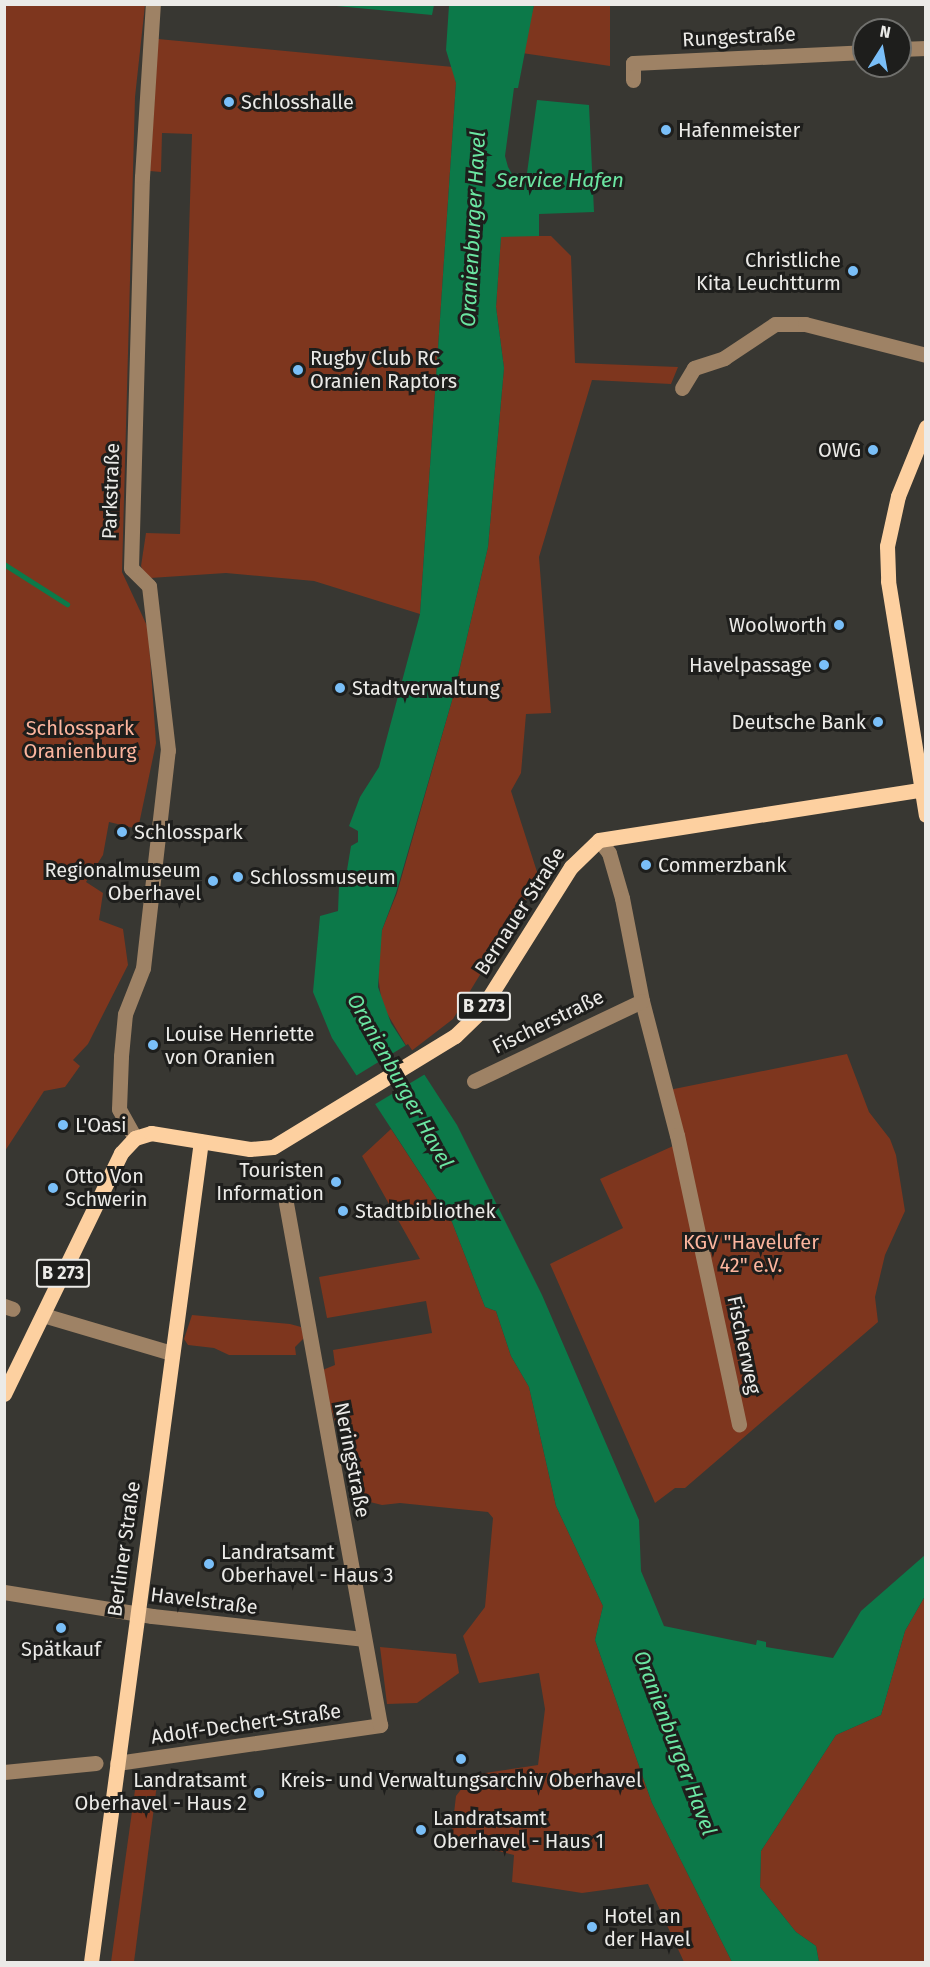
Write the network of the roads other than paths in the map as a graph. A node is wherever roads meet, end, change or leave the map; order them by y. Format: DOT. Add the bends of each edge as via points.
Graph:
graph roads {
  1 [pos="153,4"];
  2 [pos="852,52"];
  3 [pos="633,80"];
  4 [pos="926,355"];
  5 [pos="682,388"];
  6 [pos="926,427"];
  7 [pos="923,787"];
  8 [pos="926,814"];
  9 [pos="599,840"];
  10 [pos="642,1001"];
  11 [pos="474,1081"];
  12 [pos="135,1138"];
  13 [pos="201,1141"];
  14 [pos="285,1203"];
  15 [pos="43,1315"];
  16 [pos="171,1353"];
  17 [pos="4,1394"];
  18 [pos="739,1424"];
  19 [pos="4,1592"];
  20 [pos="136,1614"];
  21 [pos="363,1639"];
  22 [pos="380,1725"];
  23 [pos="117,1763"];
  24 [pos="96,1764"];
  25 [pos="4,1772"];
  26 [pos="91,1962"];
  1 -- 12 [label="street, Parkstraße" via="142,177 131,568 149,586 168,750 142,968 125,1014 121,1056 119,1109"];
  2 -- 3 [label="street, Rungestraße" via="633,63"];
  4 -- 5 [label="street" via="805,324 775,324 724,358 694,368"];
  6 -- 7 [label="main road" via="898,496 887,546 888,581"];
  7 -- 8 [label="main road"];
  7 -- 9 [label="main road"];
  9 -- 10 [label="street" via="609,854 622,898"];
  9 -- 13 [label="main road, Bernauer Straße / B 273" via="571,867 479,1013 455,1036 273,1147 250,1149"];
  10 -- 11 [label="street, Fischerstraße"];
  10 -- 18 [label="street, Fischerweg" via="677,1135"];
  12 -- 13 [label="main road, B 273" via="151,1133"];
  12 -- 15 [label="main road, B 273" via="121,1153"];
  13 -- 16 [label="main road, Berliner Straße"];
  14 -- 21 [label="street, Neringstraße"];
  15 -- 16 [label="street"];
  15 -- 17 [label="main road, B 273"];
  16 -- 20 [label="main road, Berliner Straße"];
  19 -- 20 [label="street, Havelstraße"];
  20 -- 21 [label="street, Havelstraße"];
  20 -- 23 [label="main road, Berliner Straße"];
  21 -- 22 [label="street, Neringstraße"];
  22 -- 23 [label="street, Adolf-Dechert-Straße"];
  23 -- 26 [label="main road, Berliner Straße"];
  24 -- 25 [label="street"];
}
